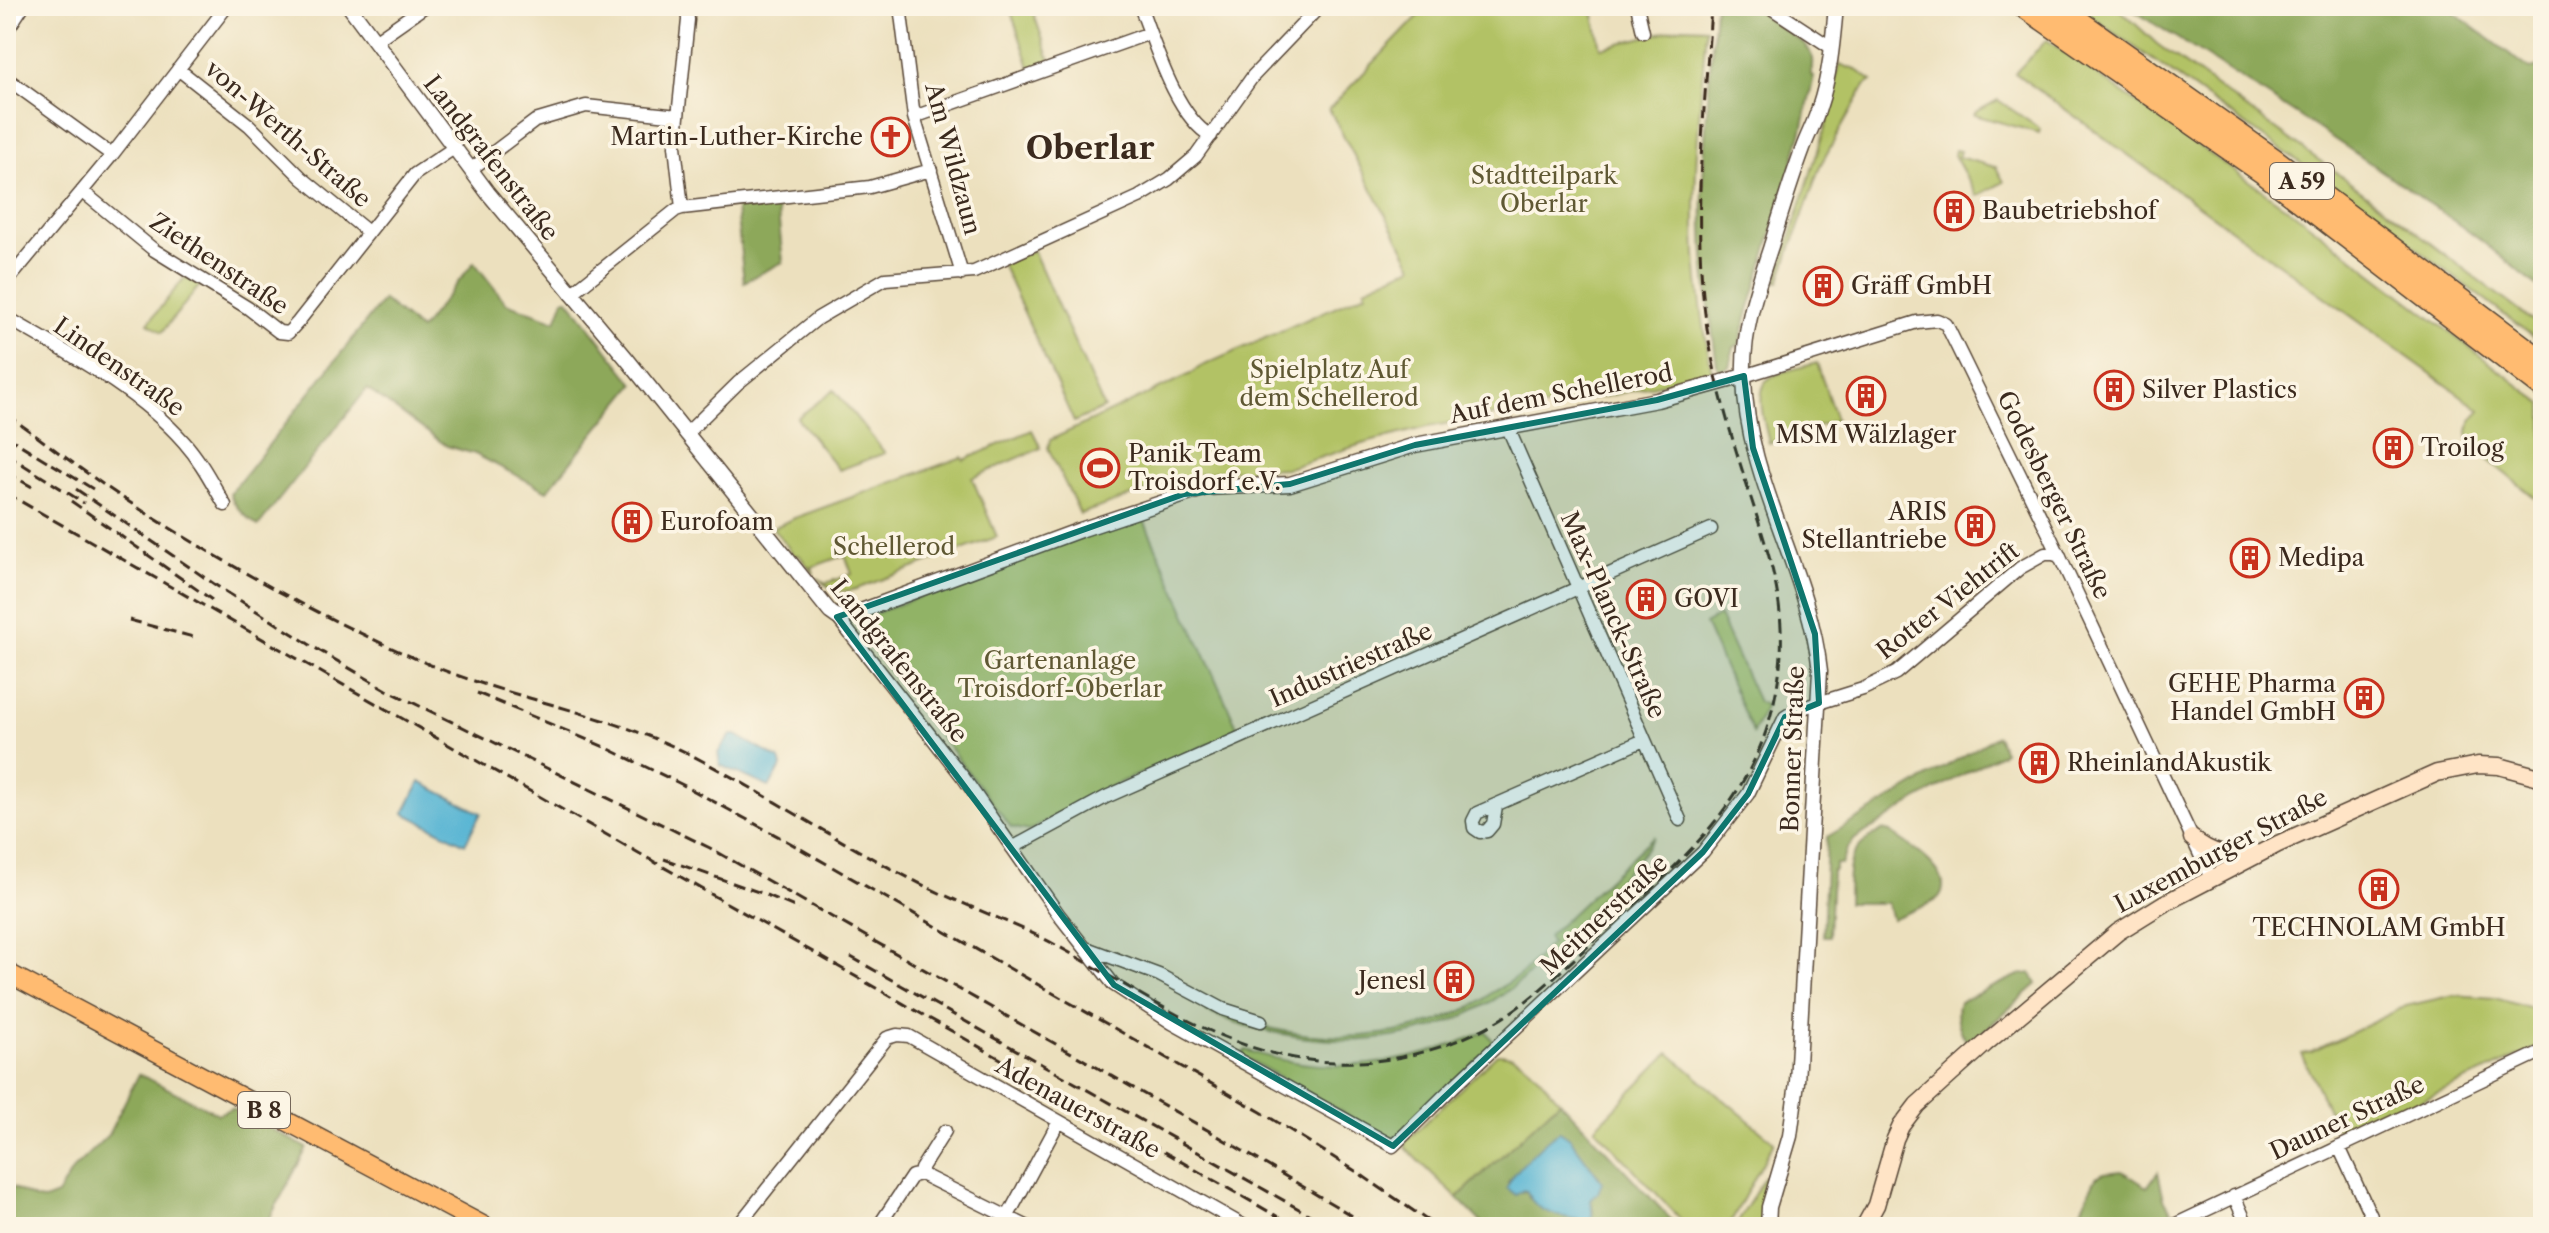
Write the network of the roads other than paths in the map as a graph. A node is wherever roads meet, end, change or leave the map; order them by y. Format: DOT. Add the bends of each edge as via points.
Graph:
graph roads {
  1 [pos="23,6"];
  2 [pos="227,6"];
  3 [pos="349,6"];
  4 [pos="425,6"];
  5 [pos="687,6"];
  6 [pos="900,6"];
  7 [pos="1140,6"];
  8 [pos="1320,6"];
  9 [pos="1637,6"];
  10 [pos="1768,6"];
  11 [pos="1828,6"];
  12 [pos="1836,6"];
  13 [pos="2024,6"];
  14 [pos="2057,6"];
  15 [pos="6,32"];
  16 [pos="1643,32"];
  17 [pos="1150,33"];
  18 [pos="375,41"];
  19 [pos="1828,45"];
  20 [pos="178,69"];
  21 [pos="6,78"];
  22 [pos="678,116"];
  23 [pos="914,117"];
  24 [pos="1211,136"];
  25 [pos="454,148"];
  26 [pos="112,155"];
  27 [pos="470,170"];
  28 [pos="931,170"];
  29 [pos="82,191"];
  30 [pos="682,208"];
  31 [pos="368,232"];
  32 [pos="962,274"];
  33 [pos="6,283"];
  34 [pos="571,294"];
  35 [pos="6,312"];
  36 [pos="2543,362"];
  37 [pos="1744,376"];
  38 [pos="2543,387"];
  39 [pos="1508,428"];
  40 [pos="686,434"];
  41 [pos="225,505"];
  42 [pos="1711,529"];
  43 [pos="2060,556"];
  44 [pos="1577,588"];
  45 [pos="837,617"];
  46 [pos="1819,703"];
  47 [pos="1644,740"];
  48 [pos="2543,778"];
  49 [pos="1496,806"];
  50 [pos="1680,820"];
  51 [pos="2192,838"];
  52 [pos="2278,844"];
  53 [pos="1012,848"];
  54 [pos="2211,878"];
  55 [pos="1086,948"];
  56 [pos="6,972"];
  57 [pos="1261,1021"];
  58 [pos="2543,1051"];
  59 [pos="1058,1123"];
  60 [pos="945,1131"];
  61 [pos="1393,1146"];
  62 [pos="2339,1147"];
  63 [pos="921,1174"];
  64 [pos="2234,1196"];
  65 [pos="1005,1222"];
  66 [pos="486,1227"];
  67 [pos="737,1227"];
  68 [pos="878,1227"];
  69 [pos="1028,1227"];
  70 [pos="1246,1227"];
  71 [pos="1768,1227"];
  72 [pos="1864,1227"];
  73 [pos="2170,1227"];
  74 [pos="2248,1227"];
  75 [pos="2376,1227"];
  1 -- 15 [label="street"];
  2 -- 20 [label="street"];
  3 -- 18 [label="street, Landgrafenstraße"];
  4 -- 18 [label="street"];
  5 -- 22 [label="street"];
  6 -- 23 [label="street, Am Wildzaun"];
  7 -- 17 [label="street"];
  8 -- 24 [label="street" via="1253,76"];
  9 -- 16 [label="street"];
  10 -- 19 [label="street"];
  11 -- 19 [label="street, Bonner Straße"];
  12 -- 19 [label="street, Bonner Straße"];
  13 -- 38 [label="highway, A 59" via="2264,173"];
  14 -- 36 [label="highway, A 59" via="2276,161"];
  17 -- 23 [label="street"];
  17 -- 24 [label="street" via="1179,99"];
  18 -- 25 [label="street, Landgrafenstraße"];
  19 -- 37 [label="street, Bonner Straße" via="1820,107 1753,303"];
  20 -- 26 [label="street"];
  20 -- 31 [label="street, von-Werth-Straße"];
  21 -- 26 [label="street"];
  22 -- 27 [label="street" via="586,106 535,121"];
  22 -- 30 [label="street" via="675,146"];
  23 -- 28 [label="street, Am Wildzaun"];
  24 -- 32 [label="street" via="1183,169 1153,189"];
  25 -- 27 [label="street, Landgrafenstraße"];
  25 -- 31 [label="street, Ziethenstraße" via="415,174"];
  26 -- 29 [label="street"];
  27 -- 34 [label="street, Landgrafenstraße"];
  28 -- 30 [label="street" via="870,187"];
  28 -- 32 [label="street, Am Wildzaun"];
  29 -- 31 [label="street, Ziethenstraße" via="154,250 283,333 292,330"];
  29 -- 33 [label="street"];
  30 -- 34 [label="street"];
  32 -- 40 [label="street" via="885,279 818,318"];
  34 -- 40 [label="street, Landgrafenstraße"];
  35 -- 41 [label="street, Lindenstraße" via="152,411 197,458"];
  37 -- 39 [label="street, Auf dem Schellerod" via="1657,400"];
  37 -- 43 [label="street, Godesberger Straße" via="1917,322 1941,321 1950,329"];
  37 -- 46 [label="street, Bonner Straße" via="1753,448 1815,634"];
  39 -- 44 [label="street, Max-Planck-Straße"];
  39 -- 45 [label="street, Auf dem Schellerod" via="1415,445 1290,484 1228,485 1184,494"];
  40 -- 45 [label="street, Landgrafenstraße"];
  42 -- 44 [label="street, Industriestraße"];
  43 -- 46 [label="street, Rotter Viehtrift" via="2045,554 2020,568 1896,673"];
  43 -- 51 [label="street, Godesberger Straße"];
  44 -- 47 [label="street, Max-Planck-Straße"];
  44 -- 53 [label="street, Industriestraße" via="1106,797"];
  45 -- 53 [label="street, Landgrafenstraße"];
  46 -- 61 [label="street, Meitnerstraße" via="1785,717 1748,794 1703,852"];
  46 -- 71 [label="street, Bonner Straße" via="1797,1082"];
  47 -- 49 [label="street"];
  47 -- 50 [label="street, Max-Planck-Straße"];
  48 -- 52 [label="main road, Luxemburger Straße" via="2478,765 2437,773"];
  51 -- 52 [label="main road" via="2221,855"];
  51 -- 54 [label="street, Godesberger Straße"];
  52 -- 54 [label="main road, Luxemburger Straße"];
  53 -- 55 [label="street, Landgrafenstraße"];
  54 -- 72 [label="main road, Luxemburger Straße" via="2118,932 1917,1105 1895,1139 1876,1205"];
  55 -- 57 [label="street"];
  55 -- 61 [label="street, Landgrafenstraße" via="1114,985 1172,1023"];
  56 -- 66 [label="main road, B 8"];
  58 -- 62 [label="street, Dauner Straße"];
  59 -- 65 [label="street"];
  59 -- 67 [label="street, Adenauerstraße" via="909,1036 887,1038"];
  59 -- 70 [label="street, Adenauerstraße"];
  60 -- 63 [label="street"];
  62 -- 64 [label="street, Dauner Straße"];
  62 -- 75 [label="street"];
  63 -- 65 [label="street"];
  63 -- 68 [label="street" via="912,1176"];
  64 -- 73 [label="street, Dauner Straße"];
  64 -- 74 [label="street"];
  65 -- 69 [label="street"];
}
